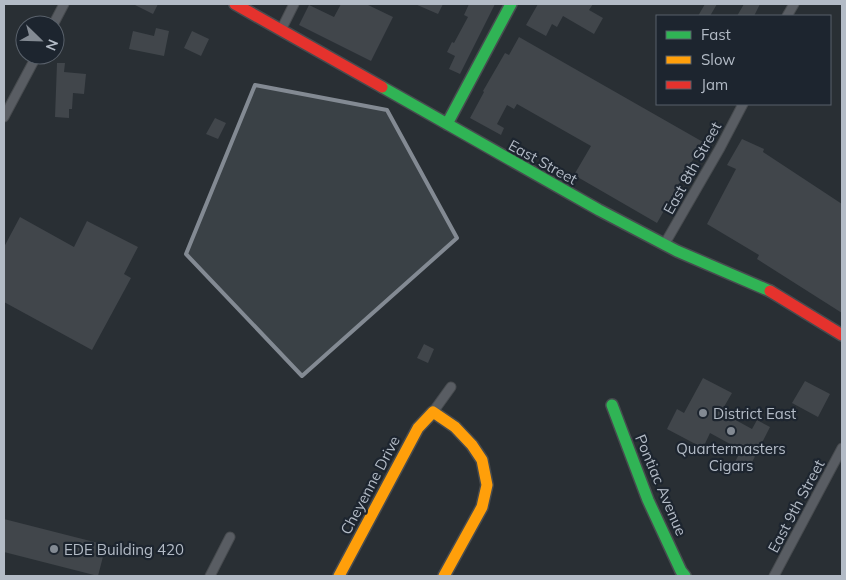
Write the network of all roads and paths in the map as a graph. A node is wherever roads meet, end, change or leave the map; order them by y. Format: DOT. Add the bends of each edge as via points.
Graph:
graph roads {
  1 [pos="235,4"];
  2 [pos="294,4"];
  3 [pos="511,4"];
  4 [pos="281,30"];
  5 [pos="32,65"];
  6 [pos="742,105"];
  7 [pos="4,117"];
  8 [pos="447,124"];
  9 [pos="664,245"];
  10 [pos="842,335"];
  11 [pos="451,388"];
  12 [pos="612,405"];
  13 [pos="433,412"];
  14 [pos="842,448"];
  15 [pos="230,537"];
  16 [pos="210,576"];
  17 [pos="340,576"];
  18 [pos="444,576"];
  19 [pos="685,576"];
  20 [pos="774,576"];
  1 -- 4 [label="main road, East Street"];
  2 -- 4 [label="street"];
  3 -- 8 [label="main road"];
  4 -- 8 [label="main road, East Street"];
  5 -- 7 [label="street"];
  6 -- 9 [label="street, East 8th Street"];
  8 -- 9 [label="main road, East Street"];
  9 -- 10 [label="main road, East Street" via="774,293"];
  11 -- 13 [label="street, Cheyenne Drive"];
  12 -- 19 [label="main road, Pontiac Avenue" via="648,500"];
  13 -- 17 [label="main road, Cheyenne Drive" via="418,428"];
  13 -- 18 [label="main road" via="472,444 482,460 487,485 482,507"];
  14 -- 20 [label="street, East 9th Street"];
  15 -- 16 [label="street"];
}
